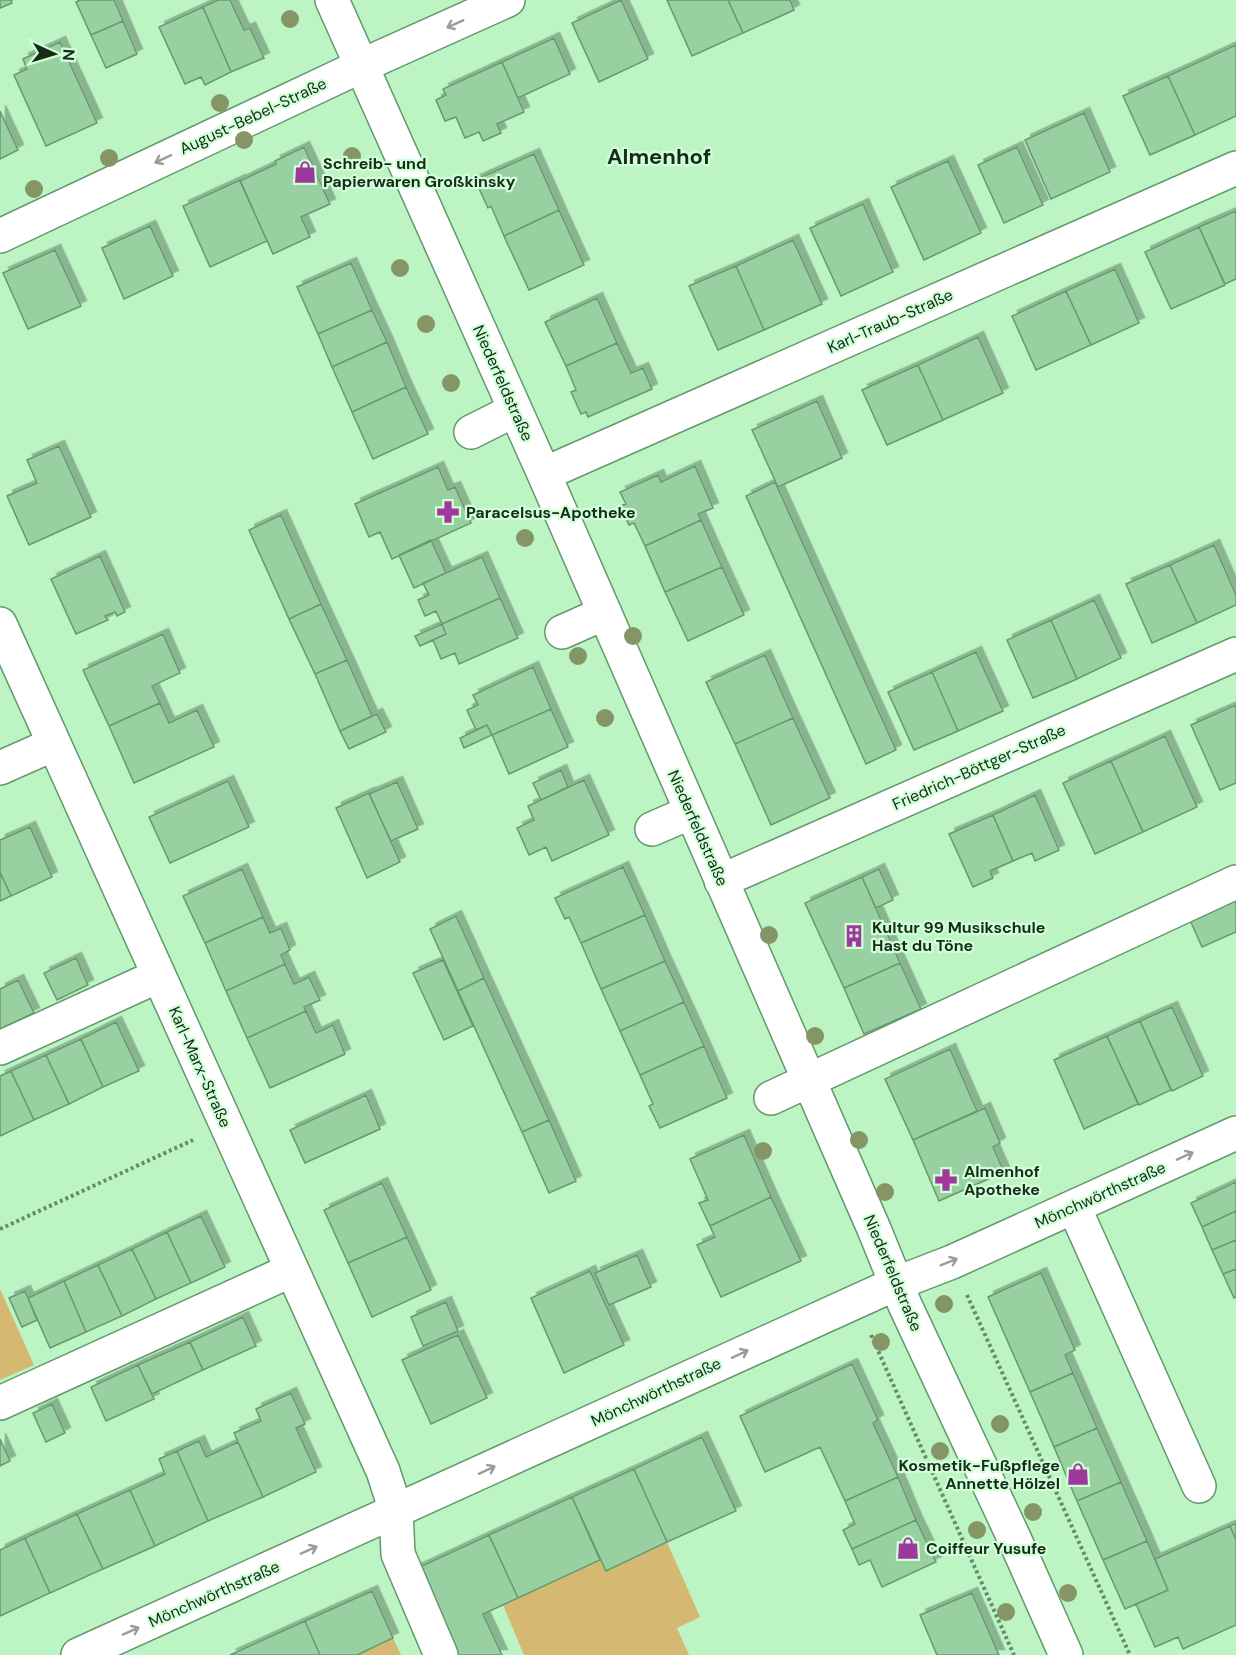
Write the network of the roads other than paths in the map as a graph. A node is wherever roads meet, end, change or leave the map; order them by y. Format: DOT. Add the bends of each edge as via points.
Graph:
graph roads {
  1 [pos="332,0"];
  2 [pos="508,0"];
  3 [pos="361,66"];
  4 [pos="1236,168"];
  5 [pos="0,236"];
  6 [pos="515,410"];
  7 [pos="471,432"];
  8 [pos="544,474"];
  9 [pos="605,613"];
  10 [pos="0,624"];
  11 [pos="562,632"];
  12 [pos="1236,654"];
  13 [pos="54,744"];
  14 [pos="0,768"];
  15 [pos="691,812"];
  16 [pos="652,830"];
  17 [pos="721,880"];
  18 [pos="1236,882"];
  19 [pos="158,976"];
  20 [pos="0,1048"];
  21 [pos="808,1081"];
  22 [pos="771,1098"];
  23 [pos="1236,1133"];
  24 [pos="1074,1207"];
  25 [pos="292,1270"];
  26 [pos="895,1284"];
  27 [pos="0,1403"];
  28 [pos="1199,1486"];
  29 [pos="396,1511"];
  30 [pos="78,1655"];
  31 [pos="441,1655"];
  32 [pos="1066,1655"];
  1 -- 3 [label="street, Niederfeldstraße"];
  2 -- 3 [label="street, August-Bebel-Straße, one-way"];
  3 -- 5 [label="street, August-Bebel-Straße, one-way"];
  3 -- 6 [label="street, Niederfeldstraße"];
  4 -- 8 [label="street, Karl-Traub-Straße"];
  6 -- 7 [label="street"];
  6 -- 8 [label="street, Niederfeldstraße"];
  8 -- 9 [label="street, Niederfeldstraße"];
  9 -- 11 [label="street"];
  9 -- 15 [label="street, Niederfeldstraße"];
  10 -- 13 [label="street, Karl-Marx-Straße"];
  12 -- 17 [label="street, Friedrich-Böttger-Straße"];
  13 -- 14 [label="street"];
  13 -- 19 [label="street, Karl-Marx-Straße"];
  15 -- 16 [label="street"];
  15 -- 17 [label="street, Niederfeldstraße"];
  17 -- 21 [label="street, Niederfeldstraße"];
  18 -- 21 [label="street"];
  19 -- 20 [label="street"];
  19 -- 25 [label="street, Karl-Marx-Straße"];
  21 -- 22 [label="street"];
  21 -- 26 [label="street, Niederfeldstraße"];
  24 -- 23 [label="street, Mönchwörthstraße, one-way"];
  26 -- 24 [label="street, Mönchwörthstraße, one-way"];
  24 -- 28 [label="street"];
  25 -- 27 [label="street"];
  25 -- 29 [label="street, Karl-Marx-Straße" via="383,1471"];
  29 -- 26 [label="street, Mönchwörthstraße, one-way"];
  26 -- 32 [label="street, Niederfeldstraße"];
  30 -- 29 [label="street, Mönchwörthstraße, one-way"];
  29 -- 31 [label="street, Karl-Marx-Straße" via="398,1554"];
}
